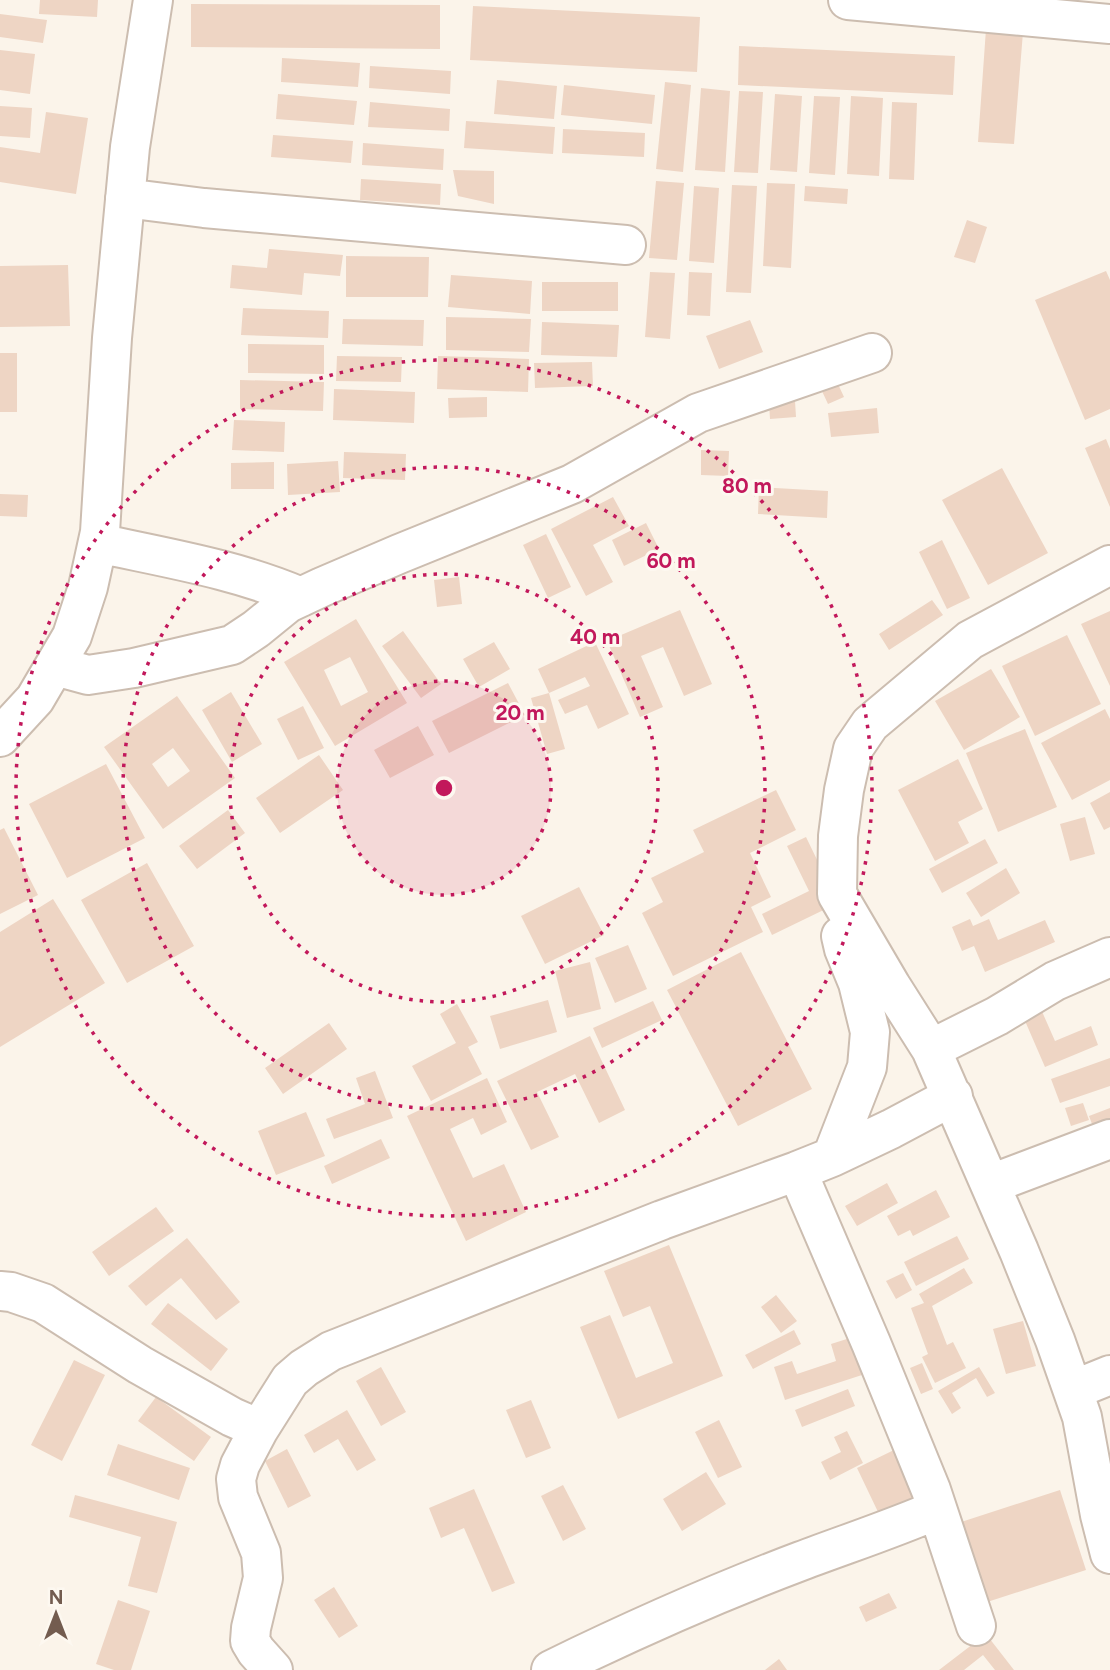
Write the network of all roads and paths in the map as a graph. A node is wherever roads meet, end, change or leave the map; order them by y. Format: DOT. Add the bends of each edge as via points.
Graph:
graph roads {
  1 [pos="153,0"];
  2 [pos="848,0"];
  3 [pos="1110,24"];
  4 [pos="125,198"];
  5 [pos="626,245"];
  6 [pos="872,353"];
  7 [pos="98,543"];
  8 [pos="1110,565"];
  9 [pos="301,597"];
  10 [pos="54,666"];
  11 [pos="0,737"];
  12 [pos="837,894"];
  13 [pos="1110,957"];
  14 [pos="931,1049"];
  15 [pos="953,1096"];
  16 [pos="1110,1139"];
  17 [pos="832,1157"];
  18 [pos="797,1171"];
  19 [pos="991,1184"];
  20 [pos="0,1291"];
  21 [pos="1110,1375"];
  22 [pos="1073,1390"];
  23 [pos="259,1429"];
  24 [pos="936,1510"];
  25 [pos="1110,1554"];
  26 [pos="976,1626"];
  27 [pos="272,1670"];
  28 [pos="551,1670"];
  1 -- 4 [label="street"];
  2 -- 3 [label="street"];
  4 -- 5 [label="street"];
  4 -- 7 [label="street"];
  6 -- 9 [label="street" via="698,413 572,484"];
  7 -- 9 [label="street" via="222,570"];
  7 -- 10 [label="street" via="72,636"];
  8 -- 12 [label="street" via="970,640 870,724 853,749 844,790"];
  9 -- 10 [label="street" via="232,645 88,675"];
  10 -- 11 [label="street" via="35,699"];
  12 -- 14 [label="street"];
  12 -- 17 [label="street" via="844,949 870,1032 867,1067"];
  13 -- 14 [label="street" via="1055,981"];
  14 -- 15 [label="street"];
  15 -- 17 [label="street"];
  15 -- 19 [label="street"];
  16 -- 19 [label="street"];
  17 -- 18 [label="street"];
  18 -- 23 [label="street" via="331,1351 290,1380"];
  18 -- 24 [label="street"];
  19 -- 22 [label="street"];
  20 -- 23 [label="street" via="43,1303 140,1365"];
  21 -- 22 [label="street"];
  22 -- 25 [label="street"];
  23 -- 27 [label="street" via="236,1479 238,1497 261,1552 263,1578 250,1641"];
  24 -- 26 [label="street"];
  24 -- 28 [label="street" via="722,1593"];
}
